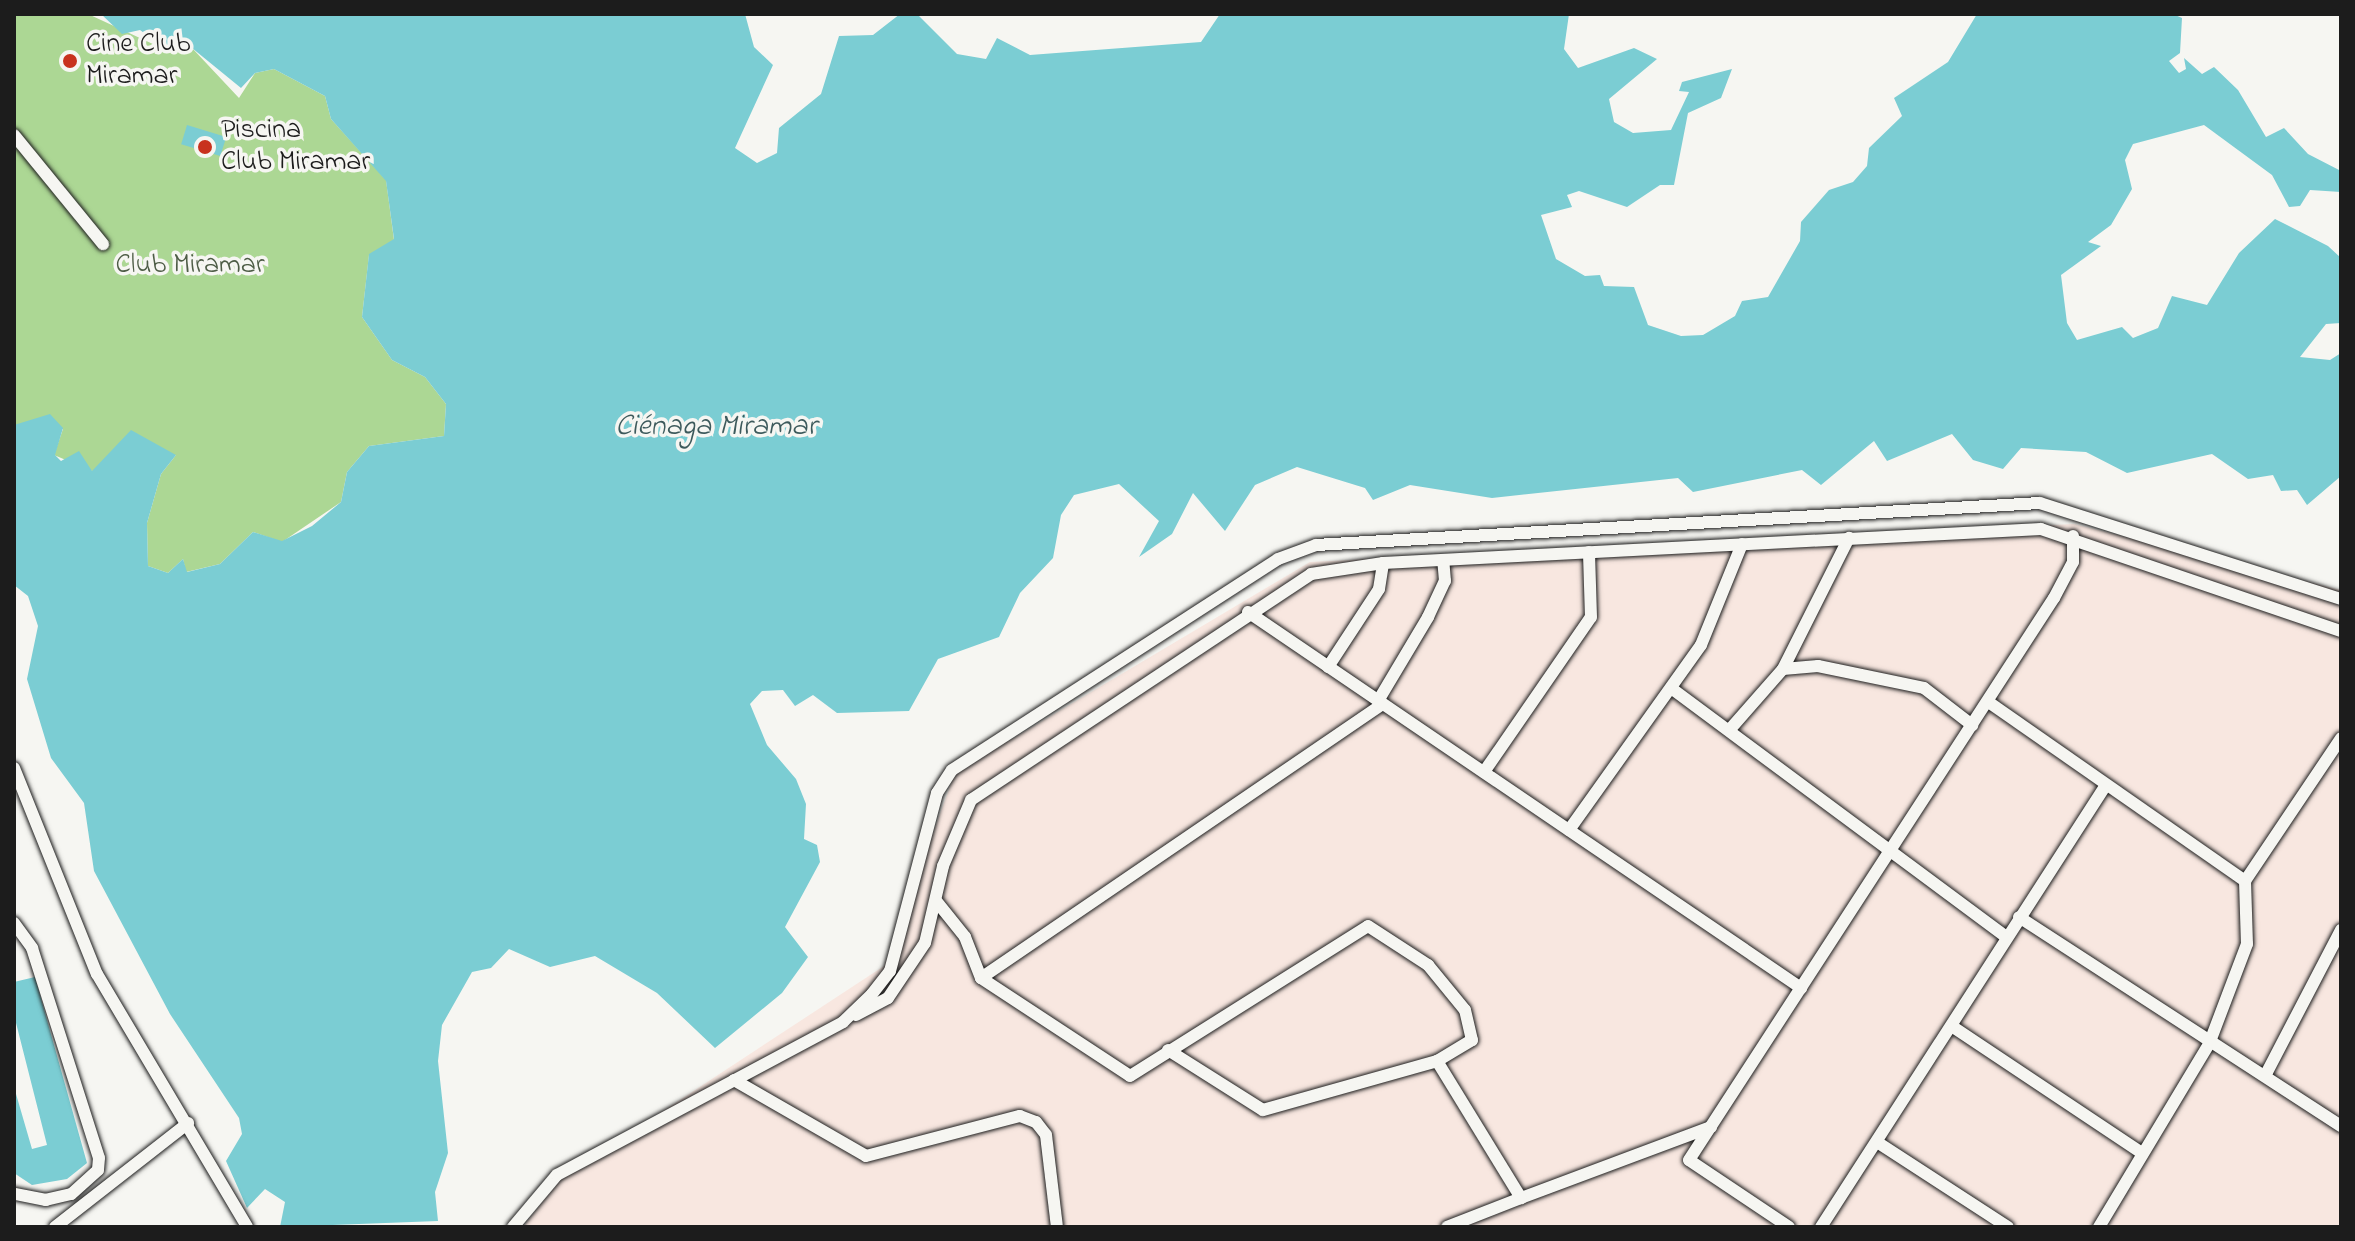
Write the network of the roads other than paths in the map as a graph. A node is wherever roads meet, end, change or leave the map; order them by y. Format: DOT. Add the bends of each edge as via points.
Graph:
graph roads {
  1 [pos="14,135"];
  2 [pos="103,244"];
  3 [pos="2073,536"];
  4 [pos="1849,538"];
  5 [pos="1742,544"];
  6 [pos="1589,552"];
  7 [pos="1443,560"];
  8 [pos="1383,563"];
  9 [pos="2326,593"];
  10 [pos="2341,593"];
  11 [pos="2341,599"];
  12 [pos="1248,612"];
  13 [pos="2341,631"];
  14 [pos="1328,667"];
  15 [pos="1783,669"];
  16 [pos="1671,688"];
  17 [pos="1381,702"];
  18 [pos="1990,703"];
  19 [pos="1972,725"];
  20 [pos="1732,727"];
  21 [pos="2341,738"];
  22 [pos="14,768"];
  23 [pos="1484,772"];
  24 [pos="2104,788"];
  25 [pos="1569,830"];
  26 [pos="1892,850"];
  27 [pos="2245,881"];
  28 [pos="937,902"];
  29 [pos="2019,917"];
  30 [pos="14,923"];
  31 [pos="2341,930"];
  32 [pos="2006,937"];
  33 [pos="981,978"];
  34 [pos="1801,988"];
  35 [pos="843,1022"];
  36 [pos="1953,1027"];
  37 [pos="2209,1044"];
  38 [pos="1168,1050"];
  39 [pos="1437,1061"];
  40 [pos="2265,1076"];
  41 [pos="734,1080"];
  42 [pos="188,1123"];
  43 [pos="2341,1126"];
  44 [pos="1711,1127"];
  45 [pos="1877,1142"];
  46 [pos="2142,1153"];
  47 [pos="14,1194"];
  48 [pos="1521,1198"];
  49 [pos="55,1227"];
  50 [pos="247,1227"];
  51 [pos="513,1227"];
  52 [pos="1057,1227"];
  53 [pos="1447,1227"];
  54 [pos="1789,1227"];
  55 [pos="1821,1227"];
  56 [pos="2008,1227"];
  57 [pos="2099,1227"];
  1 -- 2 [label="street"];
  3 -- 4 [label="street" via="2041,529"];
  3 -- 13 [label="street"];
  3 -- 18 [label="street" via="2073,562"];
  4 -- 5 [label="street"];
  4 -- 15 [label="street"];
  5 -- 6 [label="street"];
  5 -- 16 [label="street" via="1701,645"];
  6 -- 7 [label="street"];
  6 -- 23 [label="street" via="1591,617"];
  7 -- 8 [label="street"];
  7 -- 17 [label="street" via="1445,581"];
  8 -- 12 [label="street" via="1311,574"];
  8 -- 14 [label="street" via="1379,589"];
  9 -- 10 [label="street"];
  9 -- 11 [label="street"];
  9 -- 35 [label="street" via="2076,509 2024,502 1316,545 1278,559 944,778 890,971"];
  12 -- 14 [label="street"];
  12 -- 28 [label="street" via="971,800 954,829"];
  14 -- 17 [label="street"];
  15 -- 19 [label="street" via="1868,672 1924,688"];
  15 -- 20 [label="street"];
  16 -- 20 [label="street"];
  16 -- 25 [label="street"];
  17 -- 23 [label="street"];
  17 -- 33 [label="street"];
  18 -- 19 [label="street"];
  18 -- 24 [label="street"];
  19 -- 26 [label="street"];
  20 -- 26 [label="street"];
  21 -- 27 [label="street"];
  22 -- 42 [label="street" via="37,840 97,974"];
  23 -- 25 [label="street"];
  24 -- 27 [label="street"];
  24 -- 29 [label="street"];
  25 -- 34 [label="street"];
  26 -- 32 [label="street"];
  26 -- 34 [label="street"];
  27 -- 37 [label="street" via="2247,944"];
  28 -- 33 [label="street" via="965,937"];
  28 -- 35 [label="street" via="905,979 888,998"];
  29 -- 32 [label="street"];
  29 -- 37 [label="street"];
  30 -- 47 [label="street" via="32,948 99,1158 98,1170 71,1194 46,1200"];
  31 -- 40 [label="street"];
  32 -- 36 [label="street"];
  33 -- 38 [label="street" via="1123,1074 1137,1074"];
  34 -- 44 [label="street"];
  35 -- 41 [label="street"];
  36 -- 45 [label="street"];
  36 -- 46 [label="street"];
  37 -- 40 [label="street"];
  37 -- 46 [label="street"];
  38 -- 39 [label="street" via="1263,1110"];
  38 -- 39 [label="street" via="1362,926 1428,965 1465,1010 1472,1040"];
  39 -- 48 [label="street"];
  40 -- 43 [label="street"];
  41 -- 51 [label="street" via="557,1175"];
  41 -- 52 [label="street" via="866,1156 1020,1116 1036,1122 1046,1135"];
  42 -- 49 [label="street"];
  42 -- 50 [label="street"];
  44 -- 48 [label="street"];
  44 -- 54 [label="street" via="1689,1160"];
  45 -- 55 [label="street"];
  45 -- 56 [label="street"];
  46 -- 57 [label="street"];
  48 -- 53 [label="street"];
}
